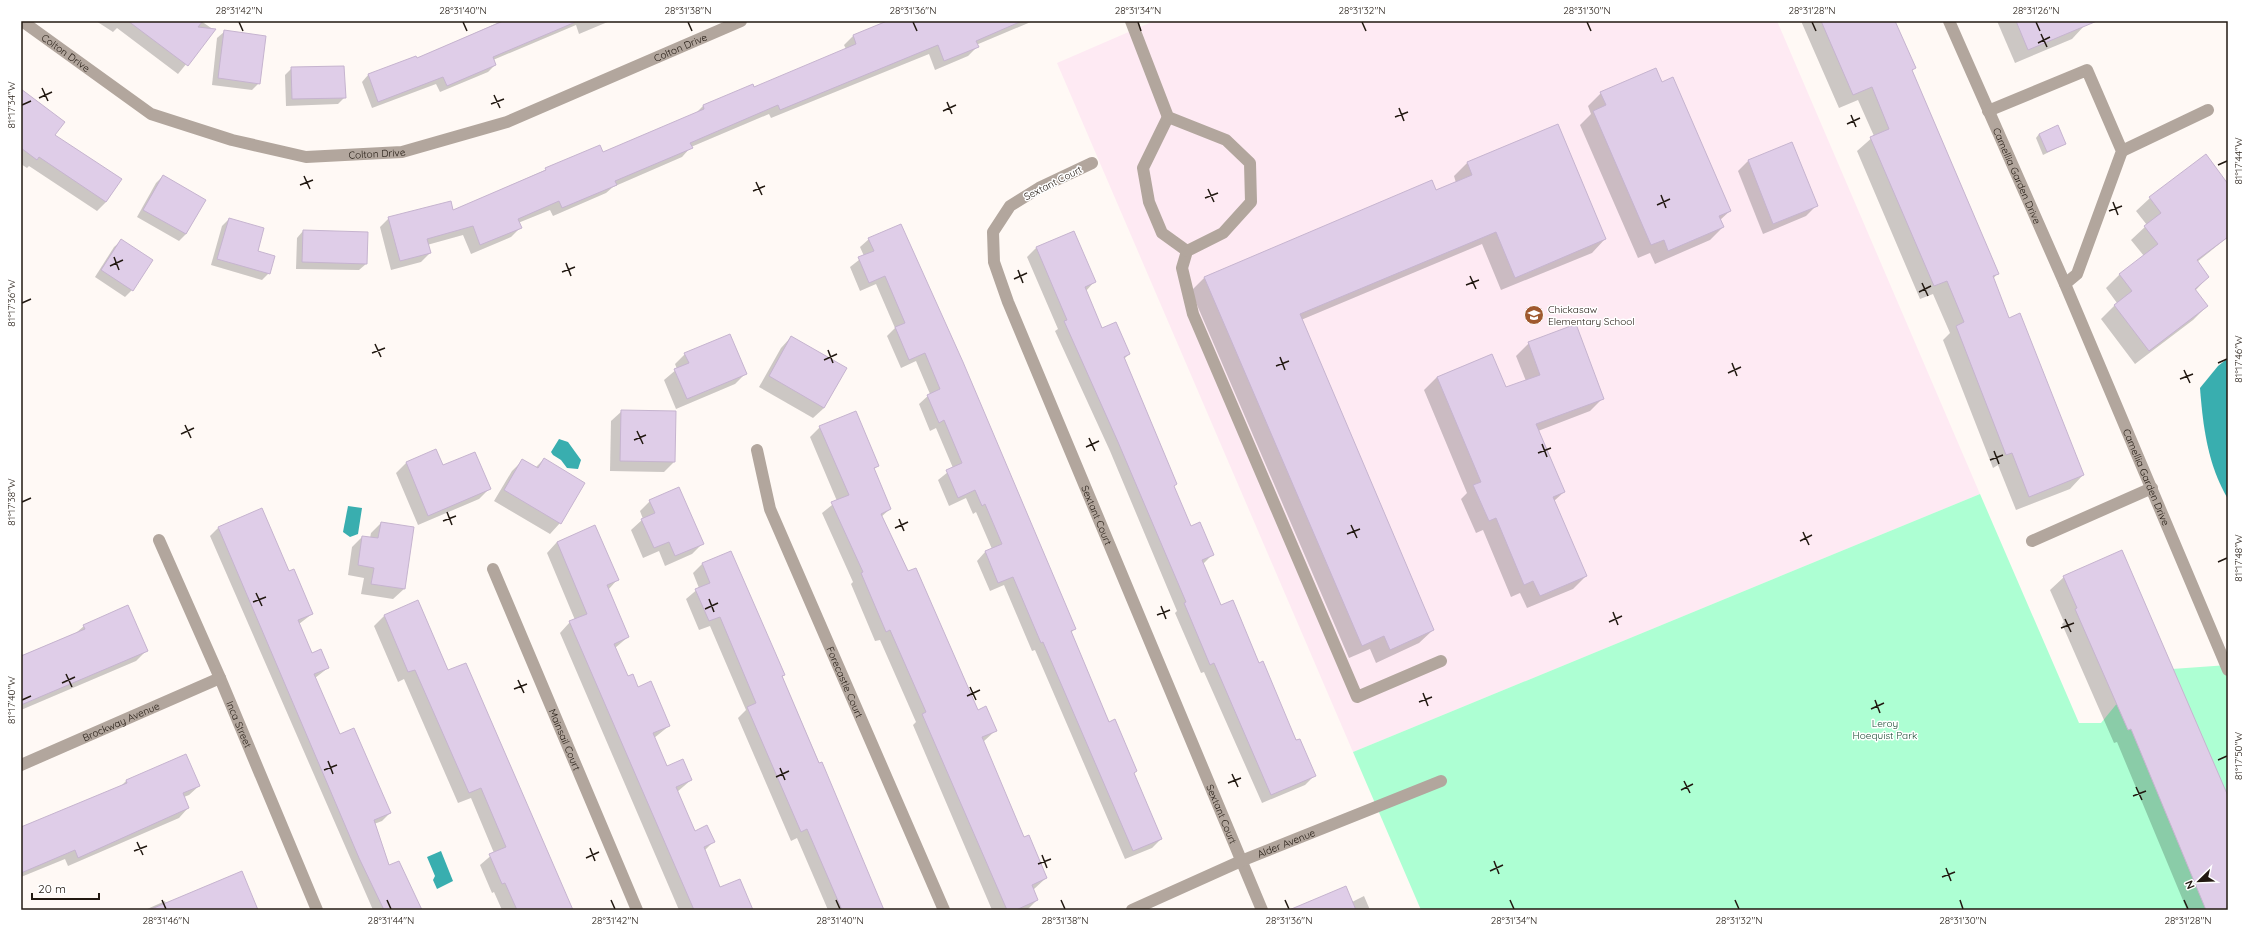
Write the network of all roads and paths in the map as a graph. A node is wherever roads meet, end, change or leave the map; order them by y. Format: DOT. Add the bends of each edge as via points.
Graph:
graph roads {
  1 [pos="22,21"];
  2 [pos="741,21"];
  3 [pos="1131,21"];
  4 [pos="1949,21"];
  5 [pos="2208,110"];
  6 [pos="1988,111"];
  7 [pos="1168,117"];
  8 [pos="2122,151"];
  9 [pos="1092,163"];
  10 [pos="1187,251"];
  11 [pos="2065,284"];
  12 [pos="757,450"];
  13 [pos="2152,488"];
  14 [pos="159,540"];
  15 [pos="2032,541"];
  16 [pos="493,569"];
  17 [pos="1442,661"];
  18 [pos="2228,670"];
  19 [pos="220,678"];
  20 [pos="21,765"];
  21 [pos="1441,781"];
  22 [pos="1241,861"];
  23 [pos="317,910"];
  24 [pos="637,910"];
  25 [pos="944,910"];
  26 [pos="1132,910"];
  27 [pos="1262,910"];
  1 -- 2 [label="street, Colton Drive" via="151,114 232,140 306,157 402,152 507,122"];
  3 -- 7 [label="street"];
  4 -- 6 [label="street, Camellia Garden Drive"];
  5 -- 8 [label="street"];
  6 -- 8 [label="street" via="2087,70"];
  6 -- 11 [label="street, Camellia Garden Drive"];
  7 -- 10 [label="street" via="1143,168 1149,202 1162,233"];
  7 -- 10 [label="street" via="1226,140 1250,163 1251,202 1223,233"];
  8 -- 11 [label="street" via="2077,274"];
  9 -- 22 [label="street, Sextant Court" via="1039,188 1010,206 993,232 994,262 1014,317"];
  10 -- 17 [label="street" via="1182,268 1194,314 1357,698"];
  11 -- 13 [label="street, Camellia Garden Drive"];
  12 -- 25 [label="street, Forecastle Court" via="770,509"];
  13 -- 15 [label="street"];
  13 -- 18 [label="street, Camellia Garden Drive"];
  14 -- 19 [label="street, Inca Street"];
  16 -- 24 [label="street, Mainsail Court"];
  19 -- 20 [label="street, Brockway Avenue"];
  19 -- 23 [label="street, Inca Street"];
  21 -- 22 [label="street, Alder Avenue"];
  22 -- 26 [label="street, Alder Avenue"];
  22 -- 27 [label="street, Sextant Court"];
}
